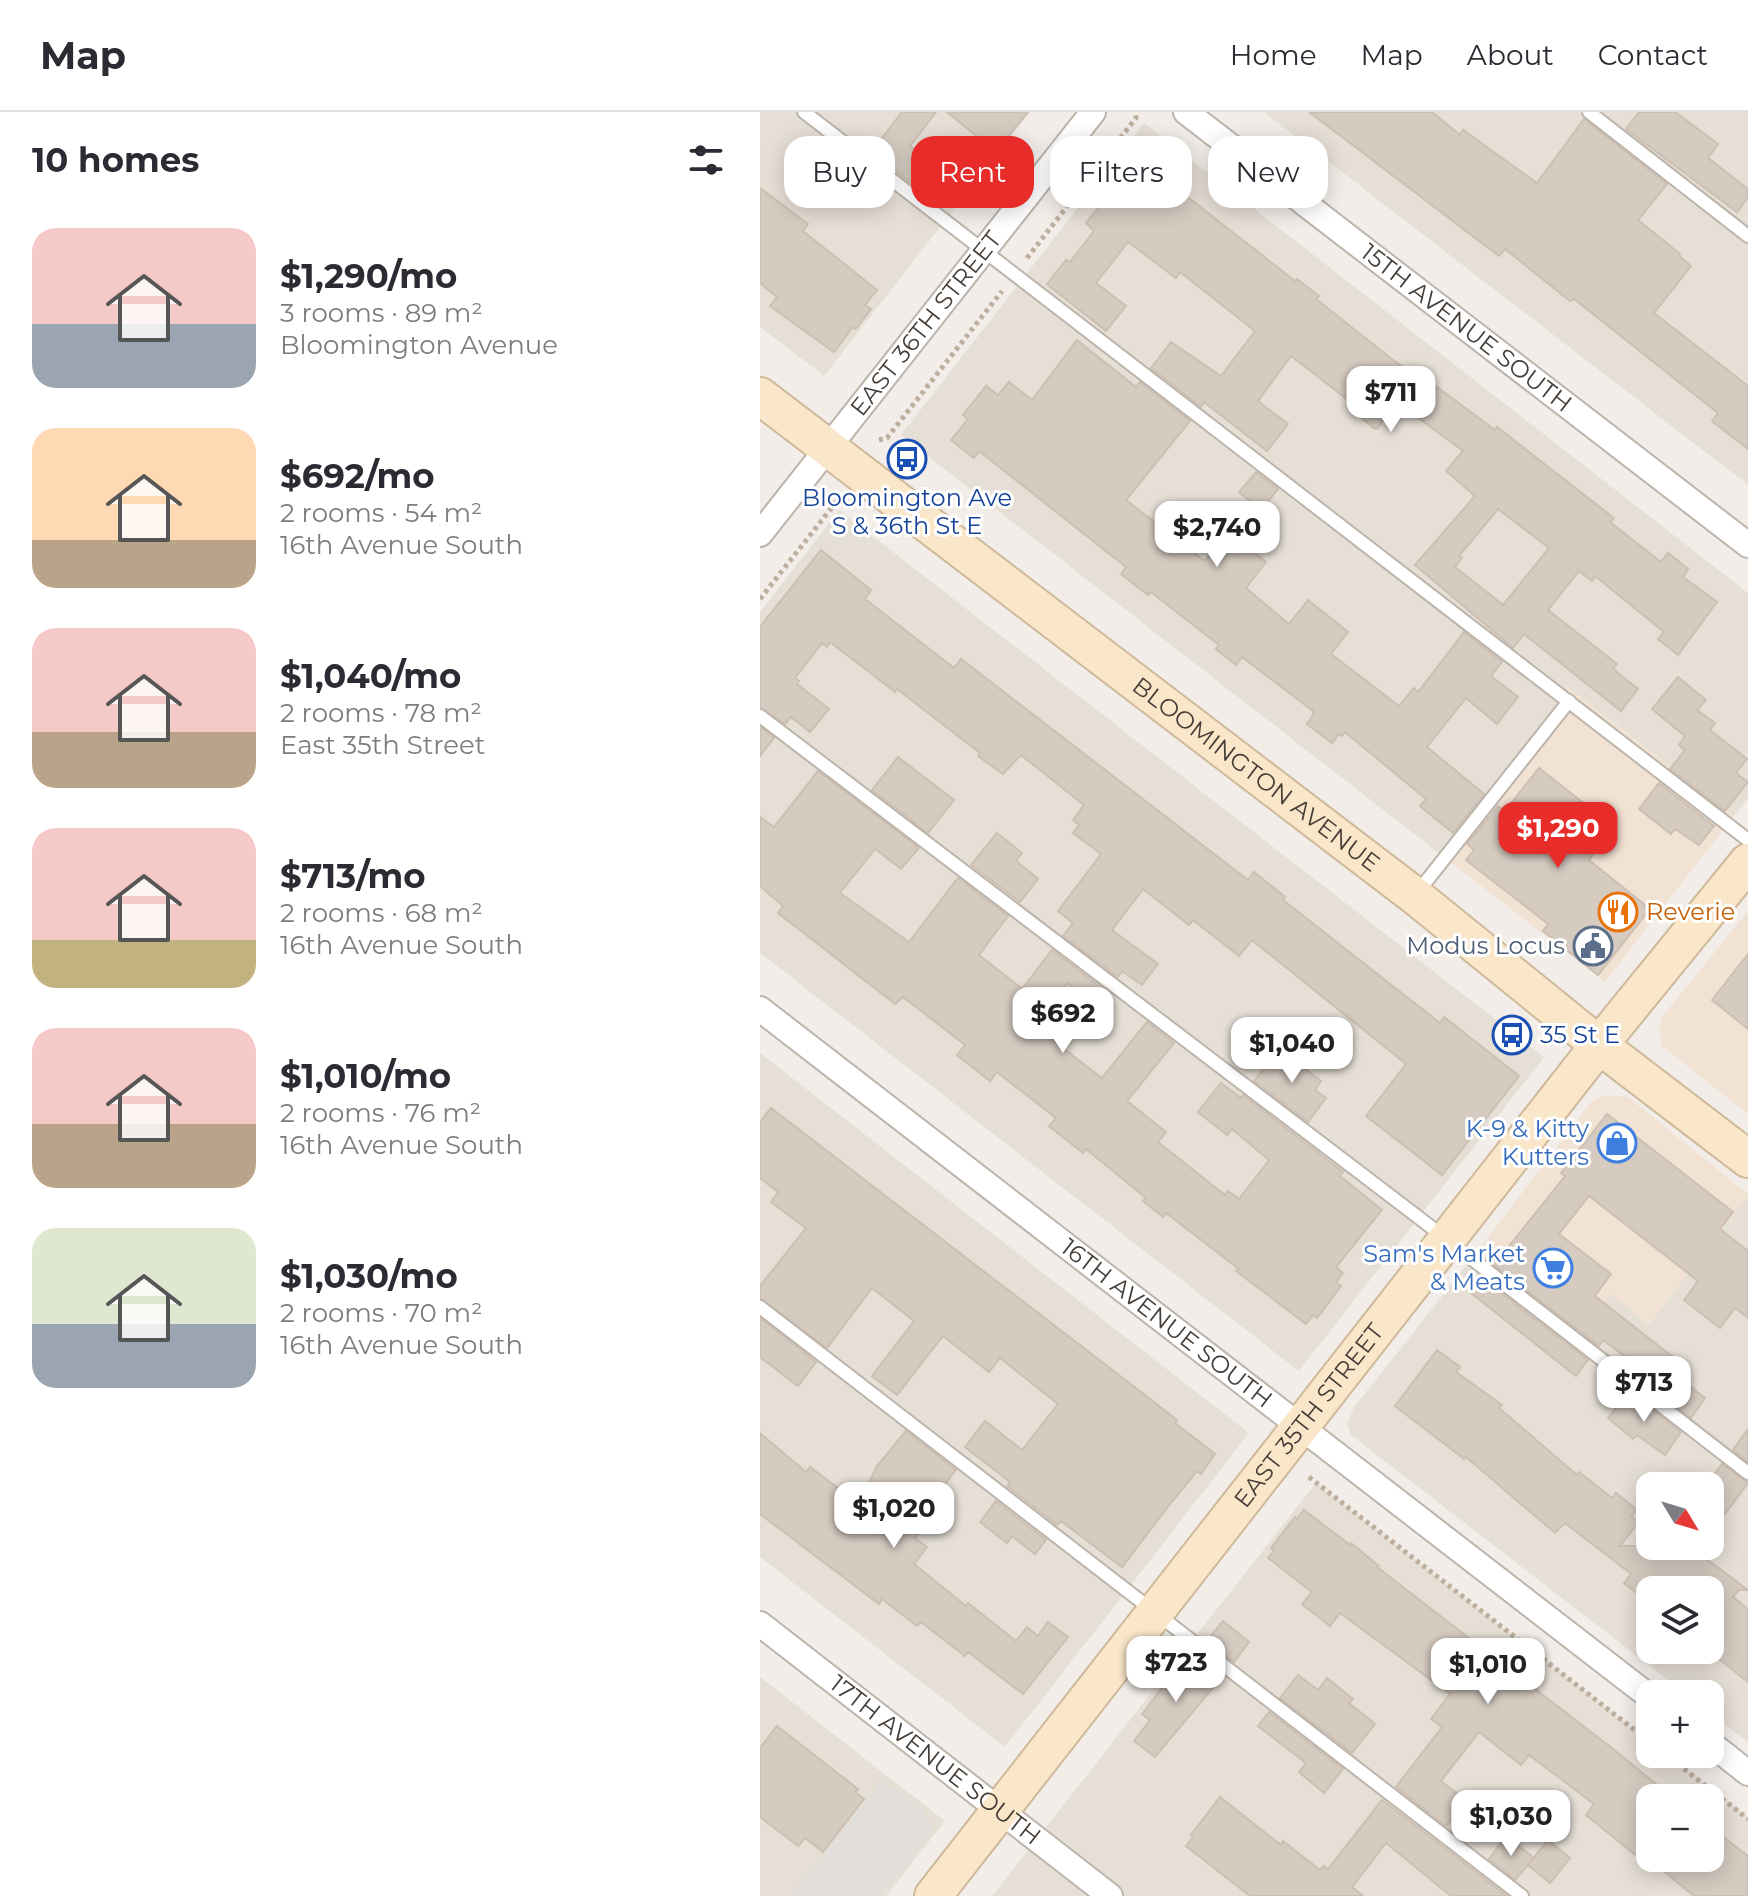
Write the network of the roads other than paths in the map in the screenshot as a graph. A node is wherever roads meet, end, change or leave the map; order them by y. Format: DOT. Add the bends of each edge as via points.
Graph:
graph roads {
  1 [pos="804,112"];
  2 [pos="1093,112"];
  3 [pos="1186,112"];
  4 [pos="1589,112"];
  5 [pos="1748,236"];
  6 [pos="984,251"];
  7 [pos="760,396"];
  8 [pos="827,448"];
  9 [pos="760,534"];
  10 [pos="1748,545"];
  11 [pos="1569,701"];
  12 [pos="760,716"];
  13 [pos="1748,840"];
  14 [pos="1748,862"];
  15 [pos="1415,896"];
  16 [pos="760,1009"];
  17 [pos="1599,1045"];
  18 [pos="1748,1159"];
  19 [pos="1447,1241"];
  20 [pos="760,1307"];
  21 [pos="1301,1428"];
  22 [pos="1748,1473"];
  23 [pos="1156,1613"];
  24 [pos="760,1624"];
  25 [pos="1636,1686"];
  26 [pos="1724,1754"];
  27 [pos="1748,1773"];
  28 [pos="1000,1811"];
  29 [pos="933,1896"];
  30 [pos="1110,1896"];
  31 [pos="1522,1896"];
  1 -- 6 [label="lane"];
  2 -- 6 [label="street, EAST 36TH STREET"];
  3 -- 10 [label="street, 15TH AVENUE SOUTH"];
  4 -- 5 [label="lane"];
  6 -- 8 [label="street, EAST 36TH STREET"];
  6 -- 11 [label="lane"];
  7 -- 8 [label="street, BLOOMINGTON AVENUE"];
  8 -- 9 [label="street, EAST 36TH STREET"];
  8 -- 15 [label="street, BLOOMINGTON AVENUE"];
  11 -- 13 [label="lane"];
  11 -- 15 [label="lane"];
  12 -- 19 [label="lane"];
  14 -- 17 [label="street, EAST 35TH STREET"];
  15 -- 17 [label="street, BLOOMINGTON AVENUE"];
  16 -- 21 [label="street, 16TH AVENUE SOUTH"];
  17 -- 18 [label="street, BLOOMINGTON AVENUE"];
  17 -- 19 [label="street, EAST 35TH STREET"];
  19 -- 21 [label="street, EAST 35TH STREET"];
  19 -- 22 [label="lane"];
  20 -- 23 [label="lane"];
  21 -- 23 [label="street, EAST 35TH STREET"];
  21 -- 25 [label="street, 16TH AVENUE SOUTH"];
  23 -- 28 [label="street, EAST 35TH STREET"];
  23 -- 31 [label="lane"];
  24 -- 28 [label="street, 17TH AVENUE SOUTH"];
  26 -- 27 [label="street"];
  28 -- 29 [label="street, EAST 35TH STREET"];
  28 -- 30 [label="street, 17TH AVENUE SOUTH"];
}
